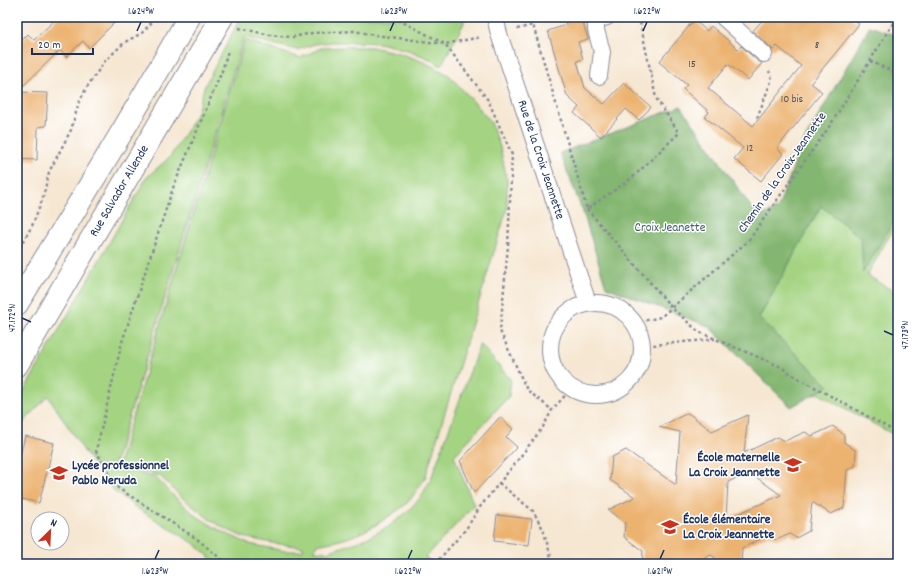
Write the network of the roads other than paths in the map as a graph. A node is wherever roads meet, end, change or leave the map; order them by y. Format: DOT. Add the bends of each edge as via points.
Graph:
graph roads {
  1 [pos="189,17"];
  2 [pos="494,17"];
  3 [pos="724,17"];
  4 [pos="600,18"];
  5 [pos="229,22"];
  6 [pos="764,54"];
  7 [pos="599,76"];
  8 [pos="588,303"];
  9 [pos="17,304"];
  10 [pos="20,352"];
  1 -- 9 [label="street, Rue Salvador Allende"];
  2 -- 8 [label="street, Rue de la Croix Jeannette"];
  3 -- 6 [label="street"];
  4 -- 7 [label="street" via="596,30 602,52"];
  5 -- 10 [label="street, Rue Salvador Allende" via="120,188"];
  8 -- 8 [label="street" via="606,304 626,314 640,336 642,349 636,373 628,382 619,390 595,396 582,394 561,381 550,359 549,346 551,334 565,314"];
}
